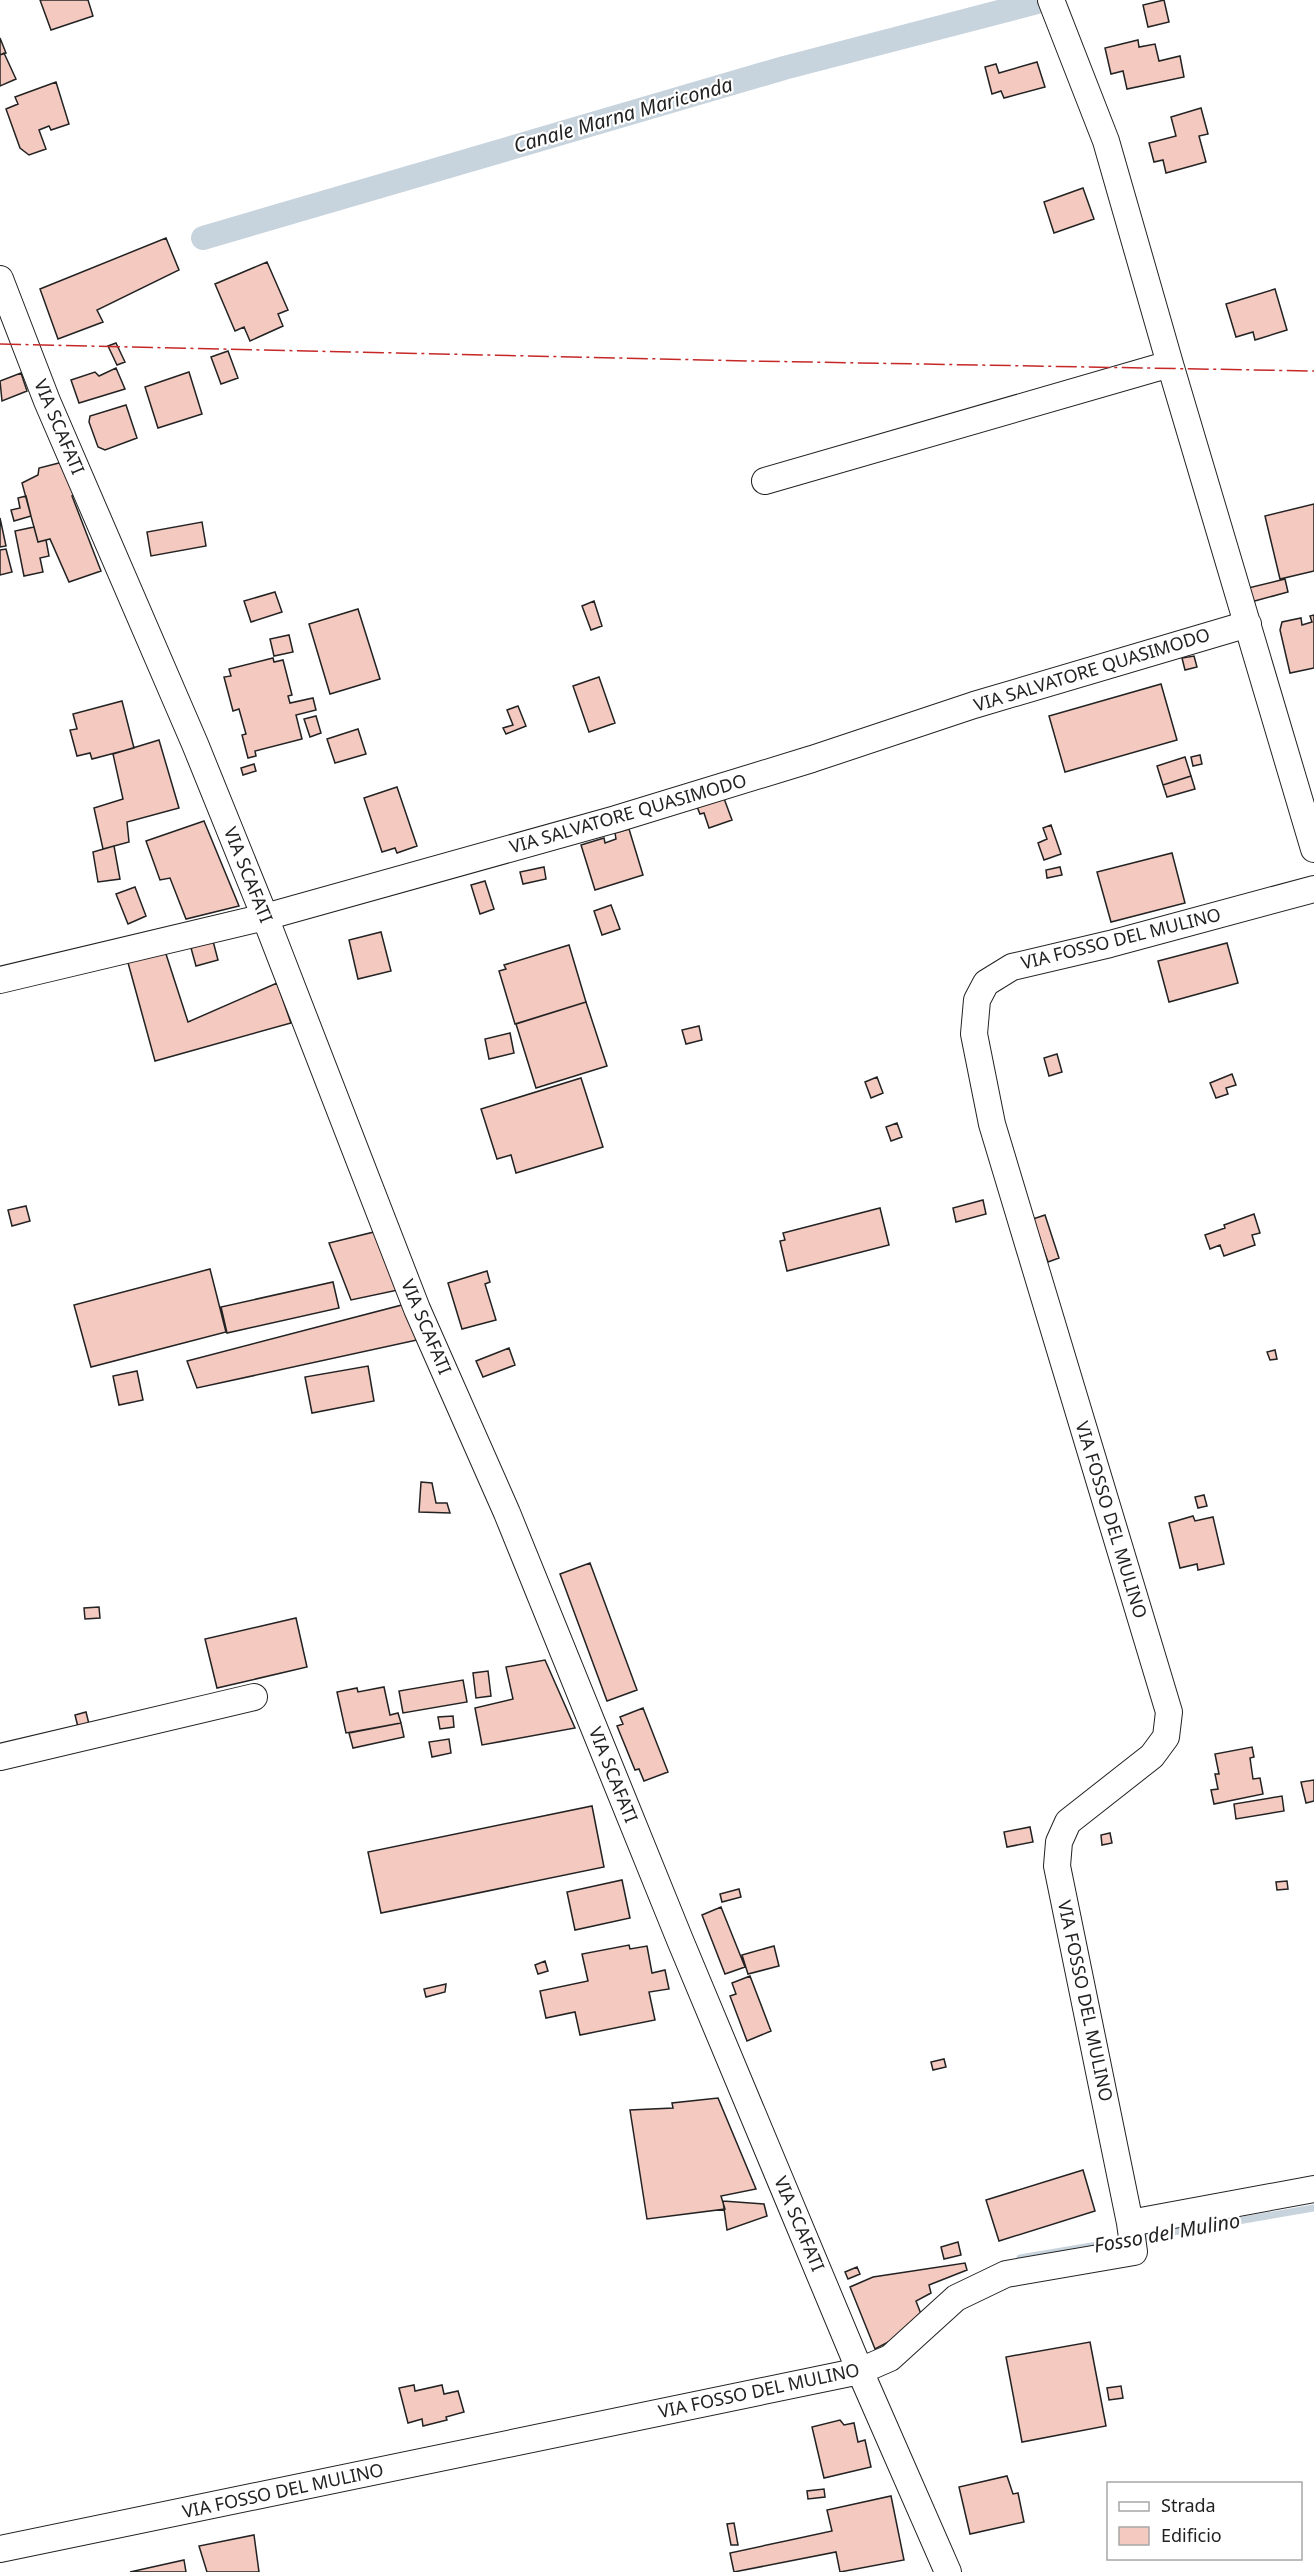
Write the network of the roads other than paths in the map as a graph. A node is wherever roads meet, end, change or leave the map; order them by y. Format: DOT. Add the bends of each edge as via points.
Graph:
graph roads {
  1 [pos="1051,0"];
  2 [pos="0,279"];
  3 [pos="1170,364"];
  4 [pos="765,481"];
  5 [pos="1248,624"];
  6 [pos="1314,849"];
  7 [pos="1314,889"];
  8 [pos="265,917"];
  9 [pos="0,980"];
  10 [pos="254,1697"];
  11 [pos="0,1756"];
  12 [pos="1314,2189"];
  13 [pos="1130,2223"];
  14 [pos="860,2371"];
  15 [pos="0,2549"];
  16 [pos="948,2572"];
  1 -- 3 [label="street" via="1106,141"];
  2 -- 8 [label="street, VIA SCAFATI" via="47,401"];
  3 -- 4 [label="street"];
  3 -- 5 [label="street"];
  5 -- 6 [label="street"];
  5 -- 8 [label="street, VIA SALVATORE QUASIMODO" via="974,705 616,819"];
  7 -- 13 [label="street, VIA FOSSO DEL MULINO" via="1012,967 986,983 977,1000 974,1034 992,1124 1169,1712 1166,1737 1152,1756 1068,1822 1058,1850 1057,1866"];
  8 -- 9 [label="street, VIA SALVATORE QUASIMODO"];
  8 -- 14 [label="street, VIA SCAFATI" via="417,1309 507,1513"];
  10 -- 11 [label="street"];
  12 -- 13 [label="street"];
  13 -- 14 [label="street, VIA FOSSO DEL MULINO" via="1134,2252 1006,2274 956,2298 890,2358"];
  14 -- 15 [label="street, VIA FOSSO DEL MULINO"];
  14 -- 16 [label="street, VIA SCAFATI"];
}
